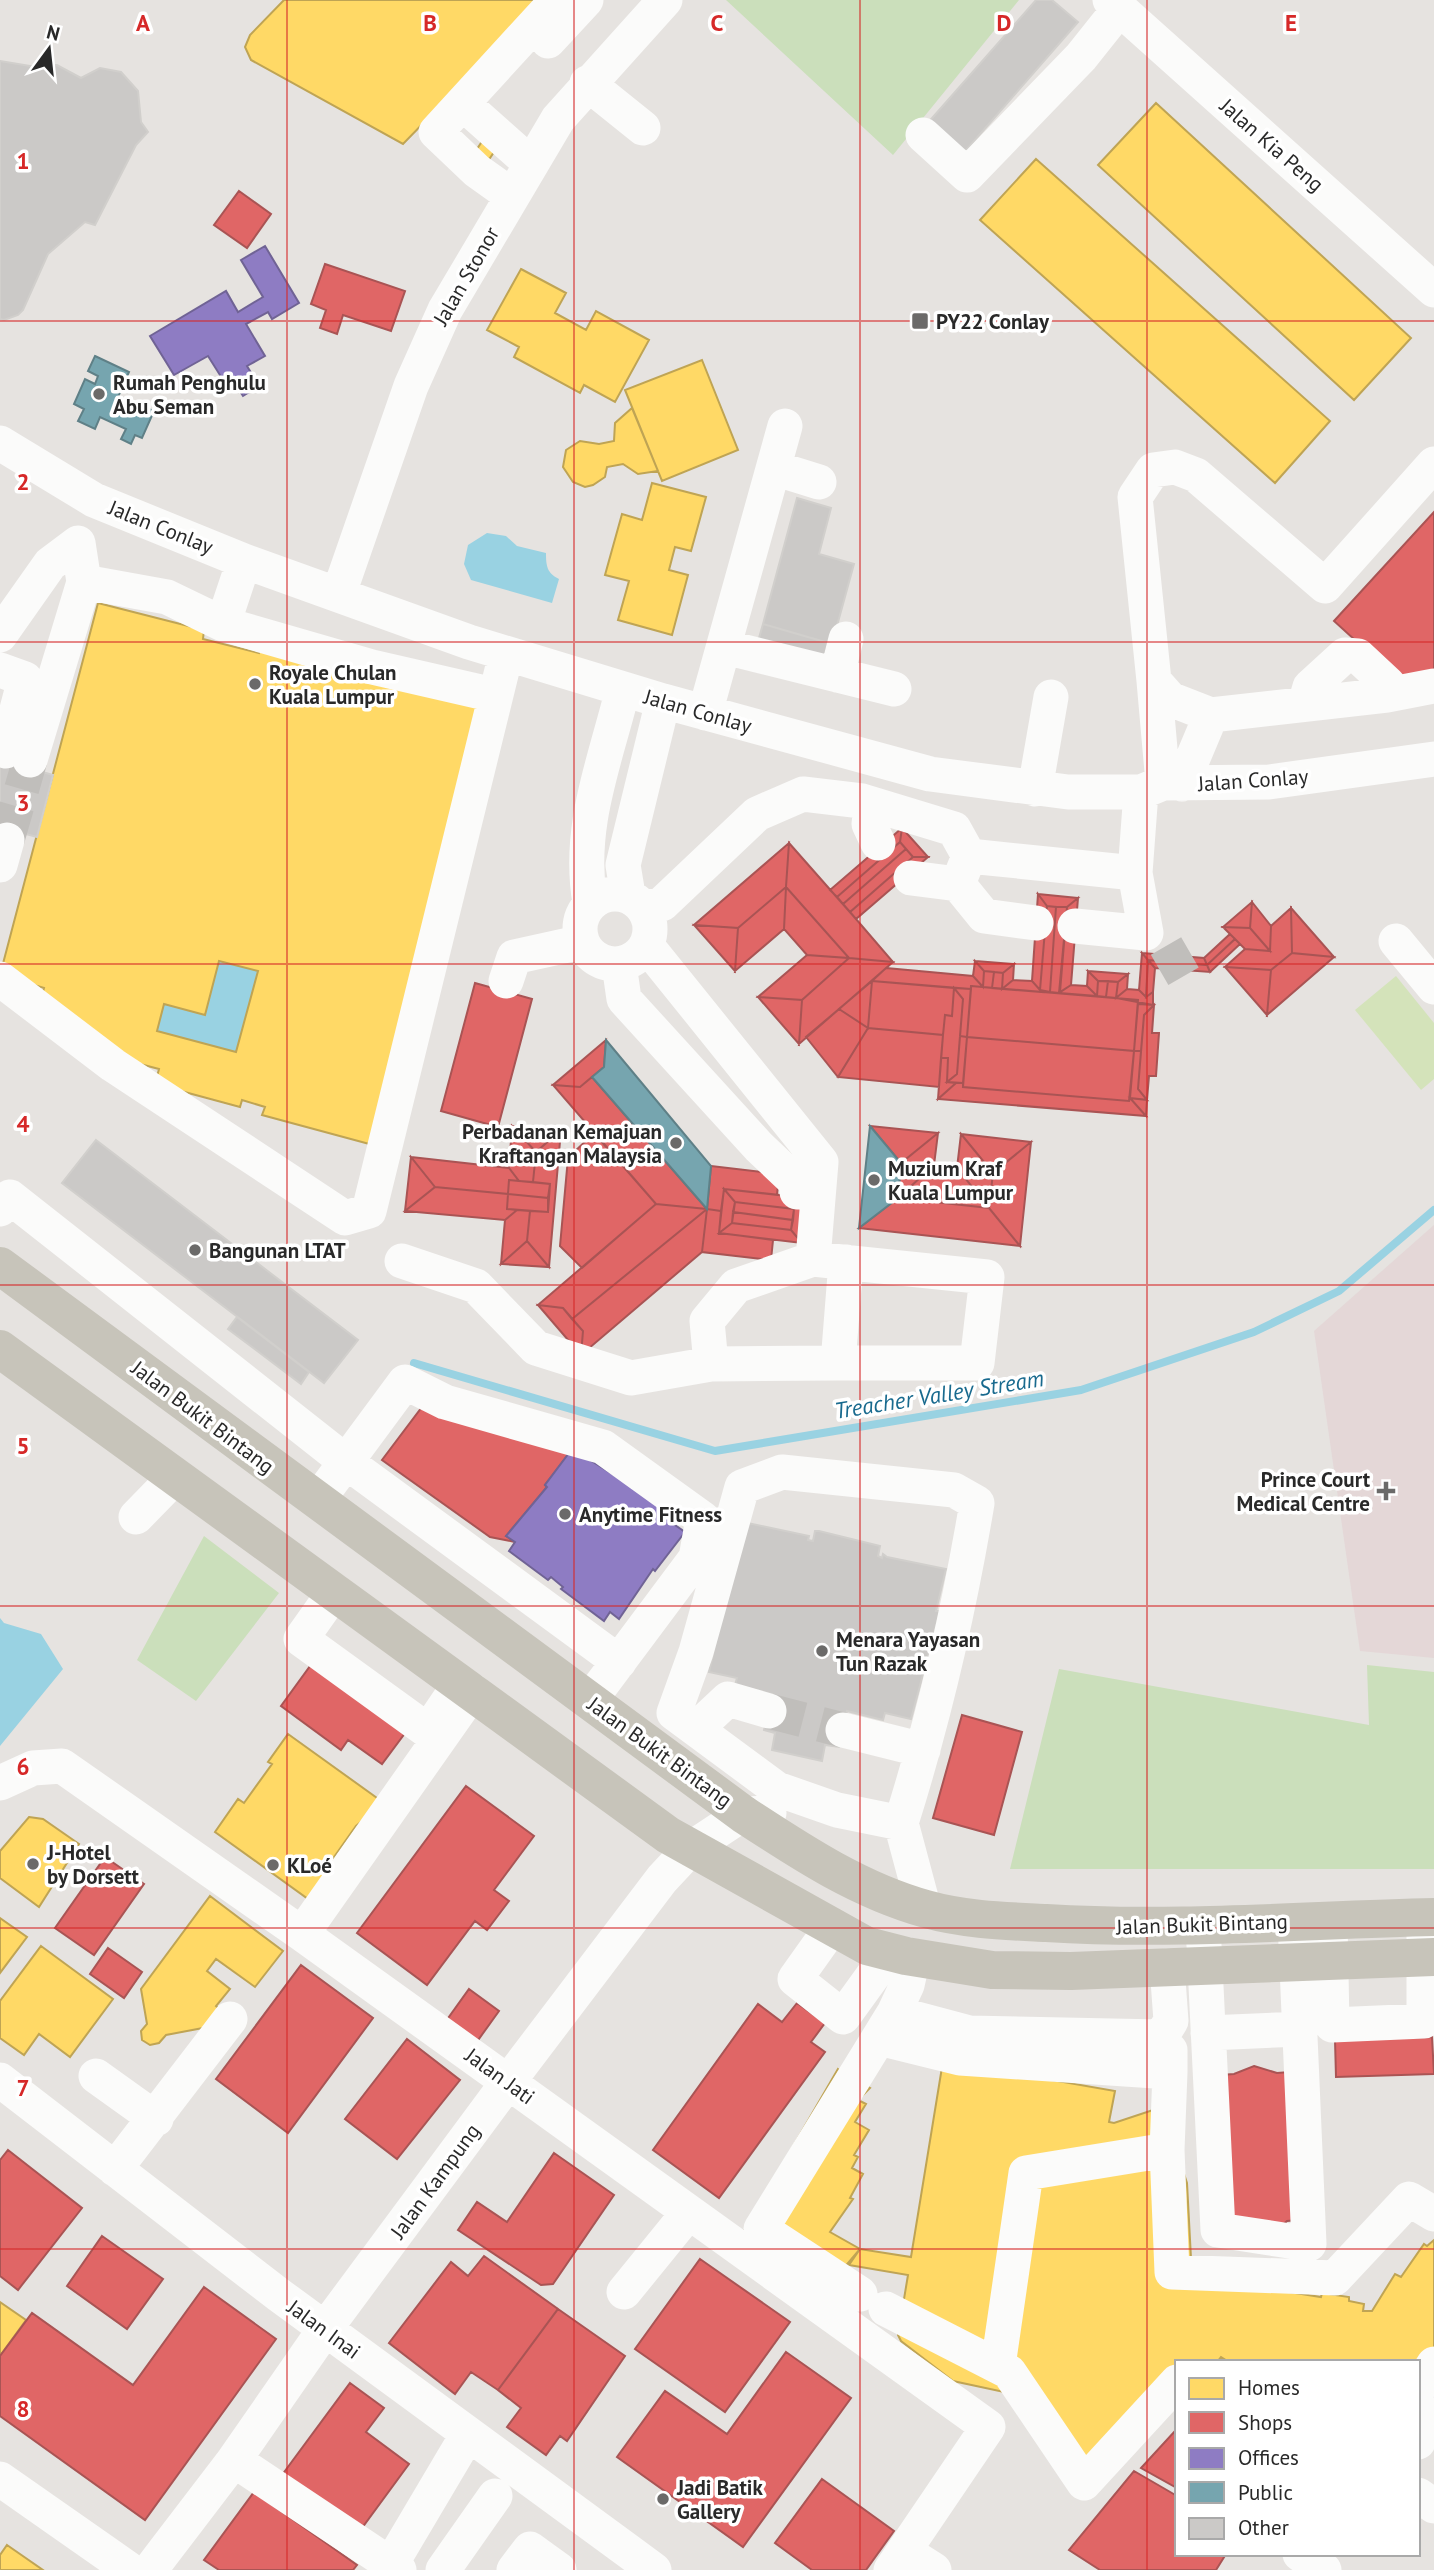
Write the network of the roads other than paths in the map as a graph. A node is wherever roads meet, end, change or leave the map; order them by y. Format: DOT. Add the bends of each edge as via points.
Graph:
graph roads {
  1 [pos="557,0"];
  2 [pos="586,0"];
  3 [pos="666,0"];
  4 [pos="1115,4"];
  5 [pos="587,83"];
  6 [pos="477,116"];
  7 [pos="643,128"];
  8 [pos="923,135"];
  9 [pos="452,146"];
  10 [pos="531,164"];
  11 [pos="512,196"];
  12 [pos="1434,290"];
  13 [pos="785,426"];
  14 [pos="0,443"];
  15 [pos="1434,464"];
  16 [pos="774,468"];
  17 [pos="819,482"];
  18 [pos="94,500"];
  19 [pos="78,543"];
  20 [pos="244,561"];
  21 [pos="84,582"];
  22 [pos="339,593"];
  23 [pos="223,624"];
  24 [pos="0,635"];
  25 [pos="846,639"];
  26 [pos="725,647"];
  27 [pos="506,654"];
  28 [pos="0,670"];
  29 [pos="837,675"];
  30 [pos="1154,681"];
  31 [pos="1434,686"];
  32 [pos="622,689"];
  33 [pos="894,689"];
  34 [pos="494,695"];
  35 [pos="1051,697"];
  36 [pos="663,701"];
  37 [pos="705,713"];
  38 [pos="1211,715"];
  39 [pos="609,743"];
  40 [pos="649,753"];
  41 [pos="1434,759"];
  42 [pos="870,760"];
  43 [pos="1162,786"];
  44 [pos="1035,789"];
  45 [pos="867,803"];
  46 [pos="878,843"];
  47 [pos="963,870"];
  48 [pos="1135,873"];
  49 [pos="911,878"];
  50 [pos="637,902"];
  51 [pos="590,903"];
  52 [pos="1036,923"];
  53 [pos="1075,926"];
  54 [pos="1396,941"];
  55 [pos="582,942"];
  56 [pos="633,955"];
  57 [pos="0,979"];
  58 [pos="506,982"];
  59 [pos="1434,987"];
  60 [pos="792,1127"];
  61 [pos="759,1147"];
  62 [pos="797,1192"];
  63 [pos="0,1209"];
  64 [pos="402,1261"];
  65 [pos="830,1261"];
  66 [pos="0,1266"];
  67 [pos="0,1349"];
  68 [pos="838,1363"];
  69 [pos="711,1364"];
  70 [pos="258,1392"];
  71 [pos="225,1433"];
  72 [pos="349,1455"];
  73 [pos="176,1476"];
  74 [pos="317,1501"];
  75 [pos="136,1517"];
  76 [pos="443,1522"];
  77 [pos="399,1561"];
  78 [pos="335,1591"];
  79 [pos="624,1655"];
  80 [pos="467,1687"];
  81 [pos="590,1700"];
  82 [pos="769,1711"];
  83 [pos="685,1721"];
  84 [pos="843,1730"];
  85 [pos="923,1750"];
  86 [pos="0,1783"];
  87 [pos="837,1810"];
  88 [pos="743,1814"];
  89 [pos="901,1823"];
  90 [pos="690,1849"];
  91 [pos="925,1909"];
  92 [pos="1429,1917"];
  93 [pos="1312,1920"];
  94 [pos="1203,1925"];
  95 [pos="832,1927"];
  96 [pos="302,1934"];
  97 [pos="902,1955"];
  98 [pos="1430,1958"];
  99 [pos="1314,1961"];
  100 [pos="1167,1966"];
  101 [pos="1205,1966"];
  102 [pos="230,2019"];
  103 [pos="1171,2021"];
  104 [pos="887,2026"];
  105 [pos="1300,2029"];
  106 [pos="1208,2033"];
  107 [pos="1170,2072"];
  108 [pos="96,2076"];
  109 [pos="0,2080"];
  110 [pos="508,2082"];
  111 [pos="156,2119"];
  112 [pos="1167,2150"];
  113 [pos="116,2169"];
  114 [pos="689,2213"];
  115 [pos="1434,2214"];
  116 [pos="624,2292"];
  117 [pos="325,2329"];
  118 [pos="1434,2364"];
  119 [pos="998,2366"];
  120 [pos="1175,2384"];
  121 [pos="1420,2386"];
  122 [pos="468,2434"];
  123 [pos="234,2460"];
  124 [pos="0,2479"];
  125 [pos="495,2496"];
  126 [pos="1303,2556"];
  127 [pos="898,2560"];
  128 [pos="395,2567"];
  129 [pos="130,2570"];
  130 [pos="150,2570"];
  131 [pos="443,2570"];
  132 [pos="514,2570"];
  133 [pos="559,2570"];
  134 [pos="654,2570"];
  135 [pos="934,2570"];
  136 [pos="1324,2570"];
  1 -- 9 [label="street" via="436,132"];
  2 -- 6 [label="street"];
  3 -- 5 [label="street, Jalan Stonor"];
  4 -- 8 [label="street" via="1081,57 967,175"];
  4 -- 12 [label="street, Jalan Kia Peng"];
  5 -- 7 [label="street"];
  5 -- 10 [label="street, Jalan Stonor"];
  6 -- 9 [label="street"];
  6 -- 10 [label="street"];
  9 -- 11 [label="street"];
  10 -- 11 [label="street, Jalan Stonor"];
  11 -- 22 [label="street, Jalan Stonor" via="429,344"];
  13 -- 16 [label="street"];
  14 -- 18 [label="street, Jalan Conlay"];
  15 -- 30 [label="street" via="1321,592 1196,475 1175,467 1153,470 1135,497"];
  16 -- 17 [label="street"];
  16 -- 26 [label="street"];
  18 -- 19 [label="street"];
  18 -- 20 [label="street, Jalan Conlay"];
  19 -- 21 [label="street"];
  19 -- 24 [label="street" via="50,564"];
  20 -- 22 [label="street, Jalan Conlay"];
  20 -- 23 [label="street"];
  21 -- 23 [label="street" via="167,597"];
  21 -- 28 [label="street" via="18,756 25,679"];
  22 -- 27 [label="street, Jalan Conlay"];
  23 -- 34 [label="street" via="372,667"];
  25 -- 29 [label="street"];
  26 -- 29 [label="street"];
  26 -- 37 [label="street"];
  27 -- 32 [label="street, Jalan Conlay"];
  27 -- 34 [label="street"];
  29 -- 33 [label="street"];
  30 -- 38 [label="street" via="1170,699"];
  30 -- 43 [label="street"];
  31 -- 38 [label="street" via="1387,695 1388,684 1358,656 1345,655 1310,687 1305,704"];
  32 -- 36 [label="street, Jalan Conlay"];
  32 -- 39 [label="street"];
  34 -- 57 [label="street" via="369,1211 345,1218 113,1065"];
  35 -- 44 [label="street"];
  36 -- 37 [label="street, Jalan Conlay"];
  36 -- 40 [label="street"];
  37 -- 42 [label="street, Jalan Conlay"];
  38 -- 43 [label="street"];
  39 -- 40 [label="street"];
  39 -- 51 [label="street" via="587,823 584,856"];
  40 -- 50 [label="street" via="623,866"];
  41 -- 43 [label="street, Jalan Conlay" via="1269,782"];
  42 -- 44 [label="street, Jalan Conlay"];
  42 -- 45 [label="street"];
  43 -- 44 [label="street, Jalan Conlay" via="1068,792"];
  43 -- 48 [label="street"];
  45 -- 46 [label="street" via="869,824"];
  45 -- 47 [label="street" via="954,829"];
  45 -- 50 [label="street" via="803,794 757,814 662,904"];
  47 -- 48 [label="street"];
  47 -- 49 [label="street"];
  47 -- 52 [label="street" via="984,916"];
  48 -- 53 [label="street" via="1156,939"];
  50 -- 51 [label="street" via="607,894"];
  50 -- 56 [label="street" via="650,920"];
  51 -- 55 [label="street" via="579,928"];
  54 -- 59 [label="street"];
  55 -- 56 [label="street" via="591,955 604,962"];
  55 -- 58 [label="street" via="514,957"];
  56 -- 60 [label="street"];
  56 -- 61 [label="street" via="624,999"];
  60 -- 61 [label="street"];
  60 -- 65 [label="street" via="821,1163"];
  61 -- 62 [label="street" via="796,1182"];
  63 -- 70 [label="street" via="10,1197"];
  64 -- 69 [label="street" via="476,1286 536,1348 631,1378"];
  65 -- 68 [label="street"];
  65 -- 68 [label="street" via="986,1278 976,1363"];
  65 -- 69 [label="street" via="736,1286 707,1321"];
  66 -- 71 [label="main road, Jalan Bukit Bintang"];
  67 -- 73 [label="main road, Jalan Bukit Bintang"];
  68 -- 69 [label="street"];
  70 -- 71 [label="street"];
  70 -- 72 [label="street"];
  71 -- 74 [label="main road, Jalan Bukit Bintang"];
  72 -- 74 [label="street"];
  72 -- 76 [label="street"];
  72 -- 79 [label="street" via="405,1382 445,1402 603,1447 703,1519 696,1558"];
  73 -- 75 [label="street"];
  73 -- 78 [label="main road, Jalan Bukit Bintang"];
  74 -- 77 [label="main road, Jalan Bukit Bintang"];
  76 -- 77 [label="street"];
  76 -- 79 [label="street"];
  77 -- 81 [label="main road, Jalan Bukit Bintang"];
  78 -- 80 [label="main road, Jalan Bukit Bintang"];
  78 -- 80 [label="street" via="301,1639 428,1731"];
  79 -- 81 [label="street"];
  80 -- 90 [label="main road, Jalan Bukit Bintang"];
  80 -- 96 [label="street"];
  81 -- 88 [label="main road, Jalan Bukit Bintang"];
  82 -- 83 [label="street" via="728,1699"];
  83 -- 85 [label="street" via="696,1652 742,1487 782,1472 954,1490 977,1503 964,1581"];
  83 -- 87 [label="street" via="777,1788"];
  84 -- 85 [label="street"];
  85 -- 89 [label="street"];
  86 -- 96 [label="street, Jalan Jati" via="33,1768 62,1766"];
  87 -- 88 [label="street"];
  87 -- 89 [label="street"];
  88 -- 90 [label="street, Jalan Kampung"];
  88 -- 91 [label="main road, Jalan Bukit Bintang" via="834,1871"];
  89 -- 91 [label="street"];
  90 -- 95 [label="main road, Jalan Bukit Bintang"];
  90 -- 110 [label="street, Jalan Kampung" via="662,1879"];
  91 -- 94 [label="main road, Jalan Bukit Bintang" via="977,1919 1084,1926"];
  92 -- 93 [label="main road, Jalan Bukit Bintang"];
  92 -- 98 [label="street"];
  93 -- 94 [label="main road, Jalan Bukit Bintang"];
  93 -- 99 [label="street"];
  94 -- 101 [label="street"];
  95 -- 97 [label="main road, Jalan Bukit Bintang" via="867,1946"];
  95 -- 97 [label="street" via="796,1979 843,2017"];
  96 -- 110 [label="street, Jalan Jati"];
  97 -- 100 [label="main road, Jalan Bukit Bintang" via="992,1970"];
  97 -- 104 [label="street" via="907,1985"];
  98 -- 99 [label="main road, Jalan Bukit Bintang"];
  98 -- 99 [label="street" via="1424,2021 1332,2025"];
  99 -- 101 [label="main road, Jalan Bukit Bintang"];
  99 -- 105 [label="street"];
  100 -- 101 [label="main road, Jalan Bukit Bintang"];
  100 -- 103 [label="street"];
  101 -- 106 [label="street"];
  102 -- 111 [label="street"];
  103 -- 104 [label="street" via="1161,2037 969,2033"];
  103 -- 107 [label="street"];
  104 -- 107 [label="street" via="960,2058"];
  104 -- 119 [label="street" via="761,2229 873,2302"];
  105 -- 106 [label="street"];
  105 -- 106 [label="street" via="1310,2244 1218,2230"];
  107 -- 112 [label="street"];
  108 -- 111 [label="street"];
  109 -- 113 [label="street, Jalan Inai"];
  110 -- 114 [label="street, Jalan Jati"];
  110 -- 117 [label="street, Jalan Kampung"];
  111 -- 113 [label="street"];
  112 -- 115 [label="street" via="1172,2272 1335,2278 1409,2199"];
  112 -- 119 [label="street" via="1026,2173"];
  113 -- 117 [label="street, Jalan Inai"];
  114 -- 116 [label="street"];
  114 -- 127 [label="street, Jalan Jati" via="988,2427"];
  117 -- 122 [label="street, Jalan Inai"];
  117 -- 123 [label="street, Jalan Kampung"];
  118 -- 121 [label="street"];
  119 -- 120 [label="street" via="1009,2372 1084,2483"];
  122 -- 128 [label="street"];
  122 -- 134 [label="street, Jalan Inai"];
  123 -- 128 [label="street"];
  123 -- 130 [label="street, Jalan Kampung"];
  124 -- 129 [label="street"];
  125 -- 131 [label="street"];
  126 -- 136 [label="street"];
  127 -- 135 [label="street"];
  132 -- 133 [label="street" via="530,2549"];
}
